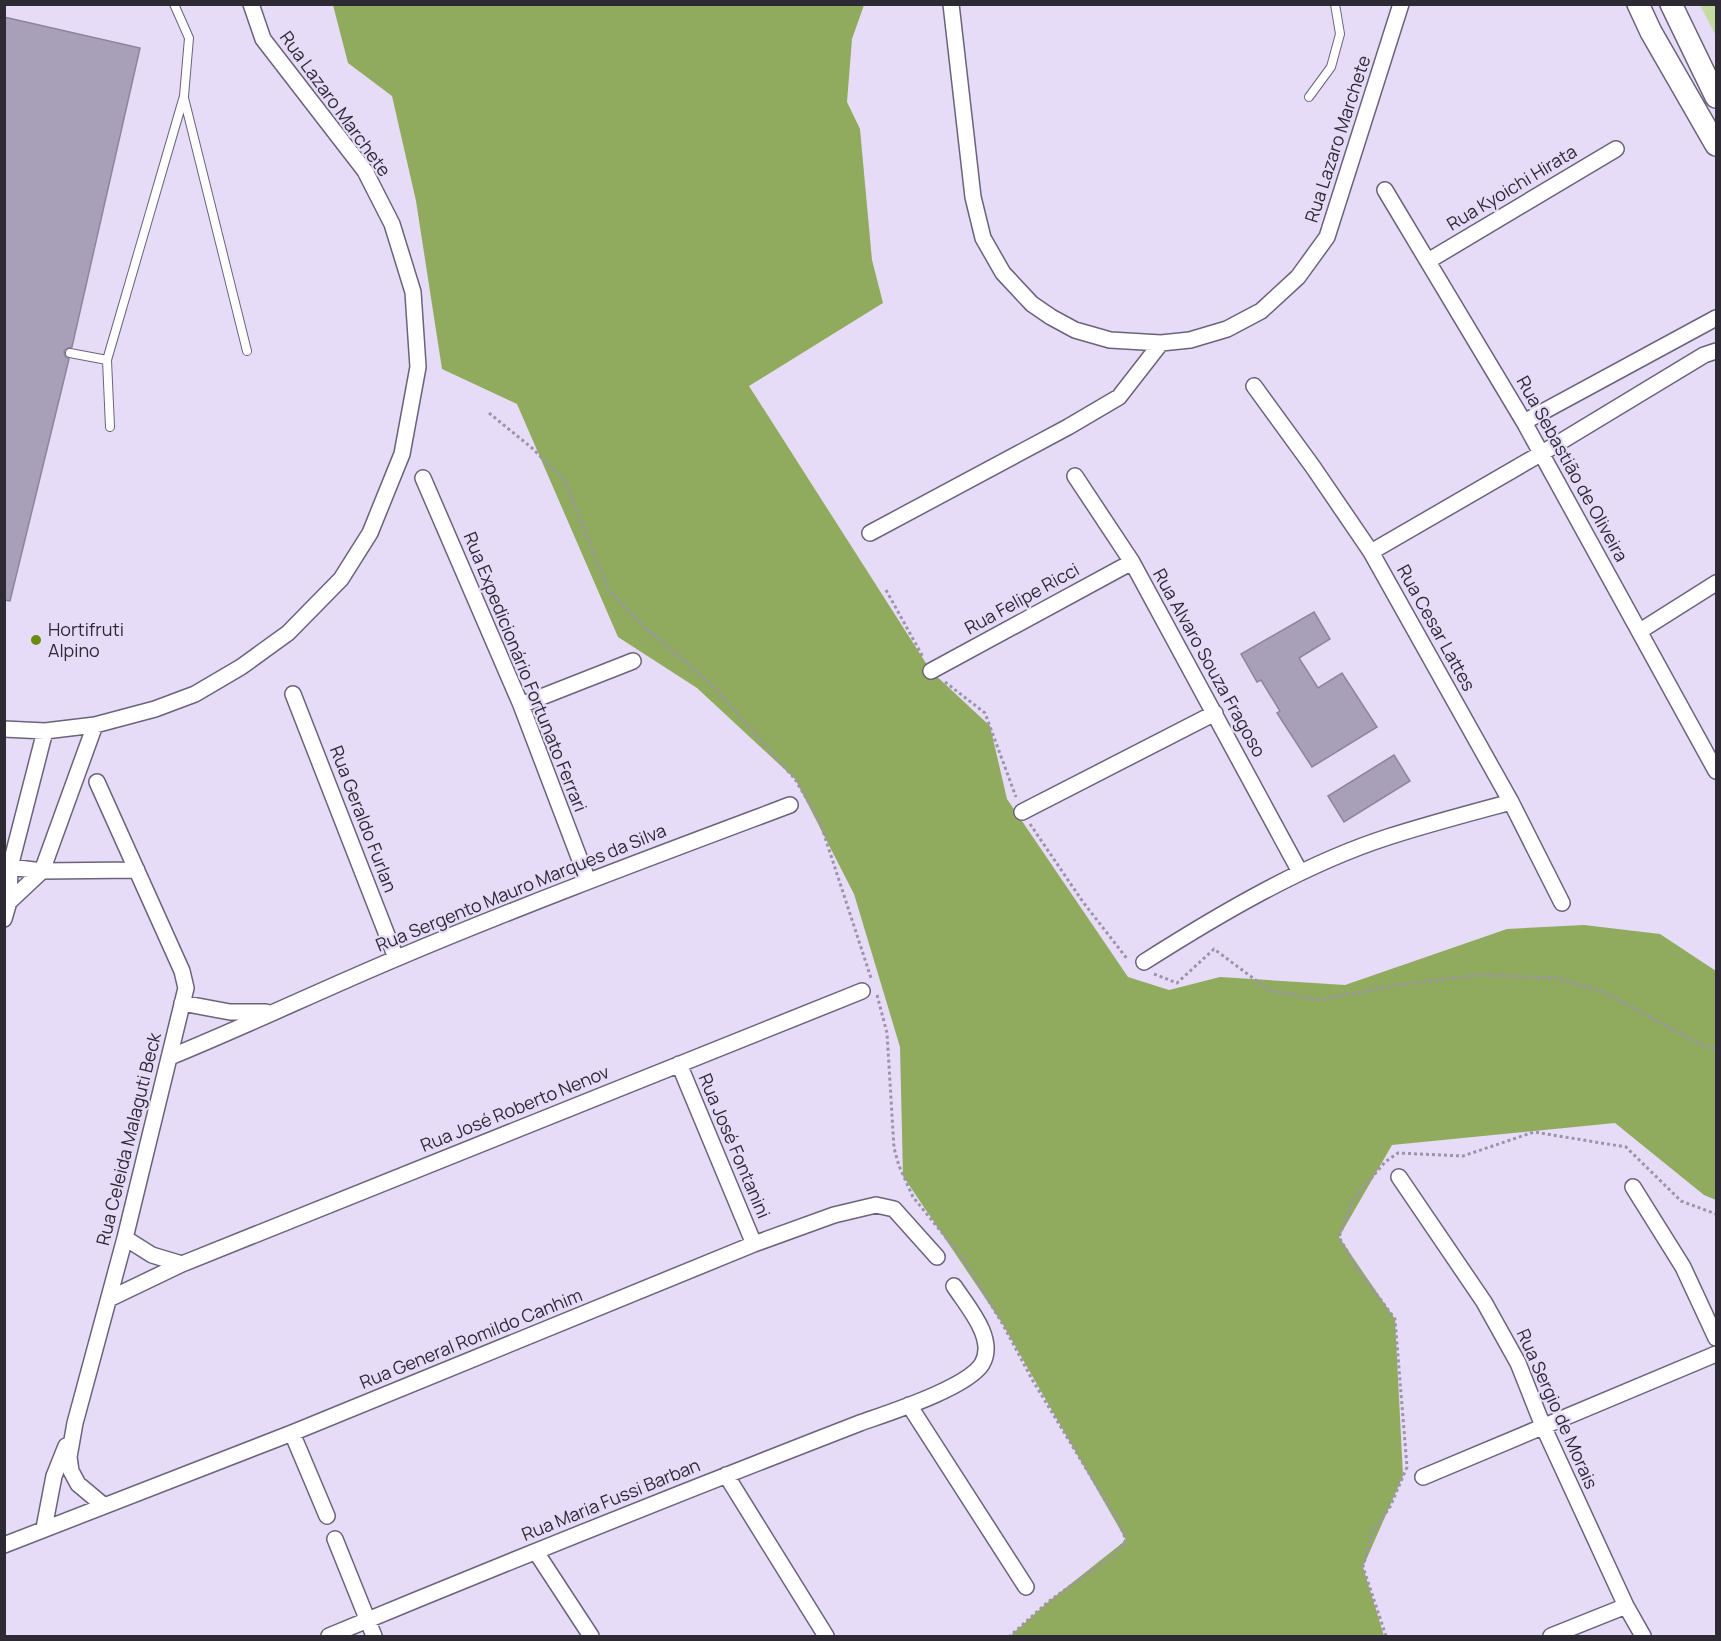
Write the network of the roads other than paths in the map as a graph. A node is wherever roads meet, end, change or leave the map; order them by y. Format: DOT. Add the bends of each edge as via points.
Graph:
graph roads {
  1 [pos="174,4"];
  2 [pos="250,4"];
  3 [pos="951,4"];
  4 [pos="1335,4"];
  5 [pos="1401,4"];
  6 [pos="1638,4"];
  7 [pos="1671,4"];
  8 [pos="184,96"];
  9 [pos="1309,97"];
  10 [pos="1716,97"];
  11 [pos="1716,145"];
  12 [pos="1616,149"];
  13 [pos="1385,190"];
  14 [pos="1428,261"];
  15 [pos="1716,318"];
  16 [pos="1161,343"];
  17 [pos="247,351"];
  18 [pos="1716,351"];
  19 [pos="70,353"];
  20 [pos="107,360"];
  21 [pos="1254,386"];
  22 [pos="1524,422"];
  23 [pos="110,427"];
  24 [pos="1542,453"];
  25 [pos="1075,476"];
  26 [pos="423,478"];
  27 [pos="870,533"];
  28 [pos="1371,552"];
  29 [pos="1131,562"];
  30 [pos="1716,583"];
  31 [pos="1640,630"];
  32 [pos="633,661"];
  33 [pos="931,671"];
  34 [pos="294,694"];
  35 [pos="520,705"];
  36 [pos="1215,714"];
  37 [pos="96,725"];
  38 [pos="4,729"];
  39 [pos="45,731"];
  40 [pos="1716,771"];
  41 [pos="97,782"];
  42 [pos="1511,802"];
  43 [pos="790,805"];
  44 [pos="1022,812"];
  45 [pos="10,867"];
  46 [pos="136,870"];
  47 [pos="42,871"];
  48 [pos="1300,872"];
  49 [pos="588,881"];
  50 [pos="9,902"];
  51 [pos="1562,903"];
  52 [pos="4,919"];
  53 [pos="396,958"];
  54 [pos="1144,962"];
  55 [pos="862,991"];
  56 [pos="182,1003"];
  57 [pos="269,1012"];
  58 [pos="170,1057"];
  59 [pos="679,1064"];
  60 [pos="1399,1177"];
  61 [pos="1633,1187"];
  62 [pos="125,1238"];
  63 [pos="754,1244"];
  64 [pos="937,1257"];
  65 [pos="182,1264"];
  66 [pos="954,1286"];
  67 [pos="109,1299"];
  68 [pos="1716,1338"];
  69 [pos="1716,1354"];
  70 [pos="909,1405"];
  71 [pos="75,1423"];
  72 [pos="1543,1426"];
  73 [pos="292,1433"];
  74 [pos="726,1475"];
  75 [pos="1423,1477"];
  76 [pos="103,1506"];
  77 [pos="327,1516"];
  78 [pos="44,1528"];
  79 [pos="335,1539"];
  80 [pos="4,1545"];
  81 [pos="536,1552"];
  82 [pos="1026,1587"];
  83 [pos="1626,1606"];
  84 [pos="368,1620"];
  85 [pos="329,1636"];
  86 [pos="374,1636"];
  87 [pos="591,1636"];
  88 [pos="826,1636"];
  89 [pos="1551,1636"];
  90 [pos="1643,1636"];
  1 -- 8 [label="lane" via="189,38"];
  2 -- 37 [label="street, Rua Lazaro Marchete" via="263,39 365,171 392,224 413,292 418,367 402,454 370,533 341,579 288,633 195,694"];
  3 -- 16 [label="street, Rua Lazaro Marchete" via="973,197 983,238 1003,273 1032,304 1075,330 1110,340"];
  4 -- 9 [label="lane" via="1340,34 1331,67"];
  5 -- 16 [label="street, Rua Lazaro Marchete" via="1327,237 1298,277 1261,311 1227,329 1190,340"];
  6 -- 11 [label="main road"];
  7 -- 10 [label="main road"];
  8 -- 17 [label="lane"];
  8 -- 20 [label="lane"];
  12 -- 14 [label="street, Rua Kyoichi Hirata"];
  13 -- 14 [label="street, Rua Sebastião de Oliveira"];
  14 -- 22 [label="street, Rua Sebastião de Oliveira"];
  15 -- 22 [label="street"];
  16 -- 27 [label="street" via="1119,397"];
  18 -- 24 [label="street"];
  19 -- 20 [label="lane"];
  20 -- 23 [label="lane"];
  21 -- 28 [label="street, Rua Cesar Lattes"];
  22 -- 24 [label="street, Rua Sebastião de Oliveira"];
  24 -- 28 [label="street"];
  24 -- 31 [label="street, Rua Sebastião de Oliveira"];
  25 -- 29 [label="street, Rua Alvaro Souza Fragoso"];
  26 -- 35 [label="street, Rua Expedicionário Fortunato Ferrari"];
  28 -- 42 [label="street, Rua Cesar Lattes"];
  29 -- 33 [label="street, Rua Felipe Ricci"];
  29 -- 36 [label="street, Rua Alvaro Souza Fragoso"];
  30 -- 31 [label="street"];
  31 -- 40 [label="street, Rua Sebastião de Oliveira"];
  32 -- 35 [label="street"];
  34 -- 53 [label="street, Rua Geraldo Furlan"];
  35 -- 49 [label="street, Rua Expedicionário Fortunato Ferrari"];
  36 -- 44 [label="street"];
  36 -- 48 [label="street, Rua Alvaro Souza Fragoso"];
  37 -- 39 [label="street, Rua Lazaro Marchete"];
  37 -- 47 [label="street"];
  38 -- 39 [label="street, Rua Lazaro Marchete"];
  39 -- 45 [label="street"];
  41 -- 46 [label="street, Rua Celeida Malaguti Beck"];
  42 -- 48 [label="street" via="1386,837"];
  42 -- 51 [label="street, Rua Cesar Lattes"];
  43 -- 49 [label="street, Rua Sergento Mauro Marques da Silva"];
  45 -- 47 [label="street"];
  45 -- 50 [label="street"];
  46 -- 47 [label="street"];
  46 -- 56 [label="street, Rua Celeida Malaguti Beck" via="182,971 186,988"];
  47 -- 50 [label="street"];
  48 -- 54 [label="street"];
  49 -- 53 [label="street, Rua Sergento Mauro Marques da Silva"];
  50 -- 52 [label="street"];
  53 -- 57 [label="street, Rua Sergento Mauro Marques da Silva"];
  55 -- 59 [label="street, Rua José Roberto Nenov"];
  56 -- 57 [label="street, Rua Sergento Mauro Marques da Silva" via="230,1012"];
  56 -- 58 [label="street, Rua Celeida Malaguti Beck"];
  57 -- 58 [label="street, Rua Sergento Mauro Marques da Silva"];
  58 -- 62 [label="street, Rua Celeida Malaguti Beck"];
  59 -- 63 [label="street, Rua José Fontanini"];
  59 -- 65 [label="street, Rua José Roberto Nenov"];
  60 -- 72 [label="street, Rua Sergio de Morais" via="1484,1302 1518,1363"];
  61 -- 68 [label="street" via="1683,1267"];
  62 -- 65 [label="street" via="152,1256"];
  62 -- 67 [label="street, Rua Celeida Malaguti Beck"];
  63 -- 64 [label="street, Rua General Romildo Canhim" via="834,1215 876,1205 894,1209"];
  63 -- 73 [label="street, Rua General Romildo Canhim"];
  65 -- 67 [label="street, Rua José Roberto Nenov"];
  66 -- 70 [label="street" via="982,1330 982,1363 953,1385"];
  67 -- 71 [label="street, Rua Celeida Malaguti Beck"];
  69 -- 72 [label="street"];
  70 -- 74 [label="street, Rua Maria Fussi Barban"];
  70 -- 82 [label="street"];
  71 -- 76 [label="street, Rua Celeida Malaguti Beck" via="69,1457 71,1471 78,1484"];
  71 -- 78 [label="street, Rua Celeida Malaguti Beck" via="54,1476"];
  72 -- 75 [label="street"];
  72 -- 83 [label="street, Rua Sergio de Morais"];
  73 -- 76 [label="street, Rua General Romildo Canhim"];
  73 -- 77 [label="street"];
  74 -- 81 [label="street, Rua Maria Fussi Barban"];
  74 -- 88 [label="street"];
  76 -- 78 [label="street, Rua General Romildo Canhim"];
  78 -- 80 [label="street, Rua General Romildo Canhim"];
  79 -- 84 [label="street"];
  81 -- 84 [label="street, Rua Maria Fussi Barban"];
  81 -- 87 [label="street"];
  83 -- 89 [label="street"];
  83 -- 90 [label="street, Rua Sergio de Morais"];
  84 -- 85 [label="street, Rua Maria Fussi Barban"];
  84 -- 86 [label="street"];
}
